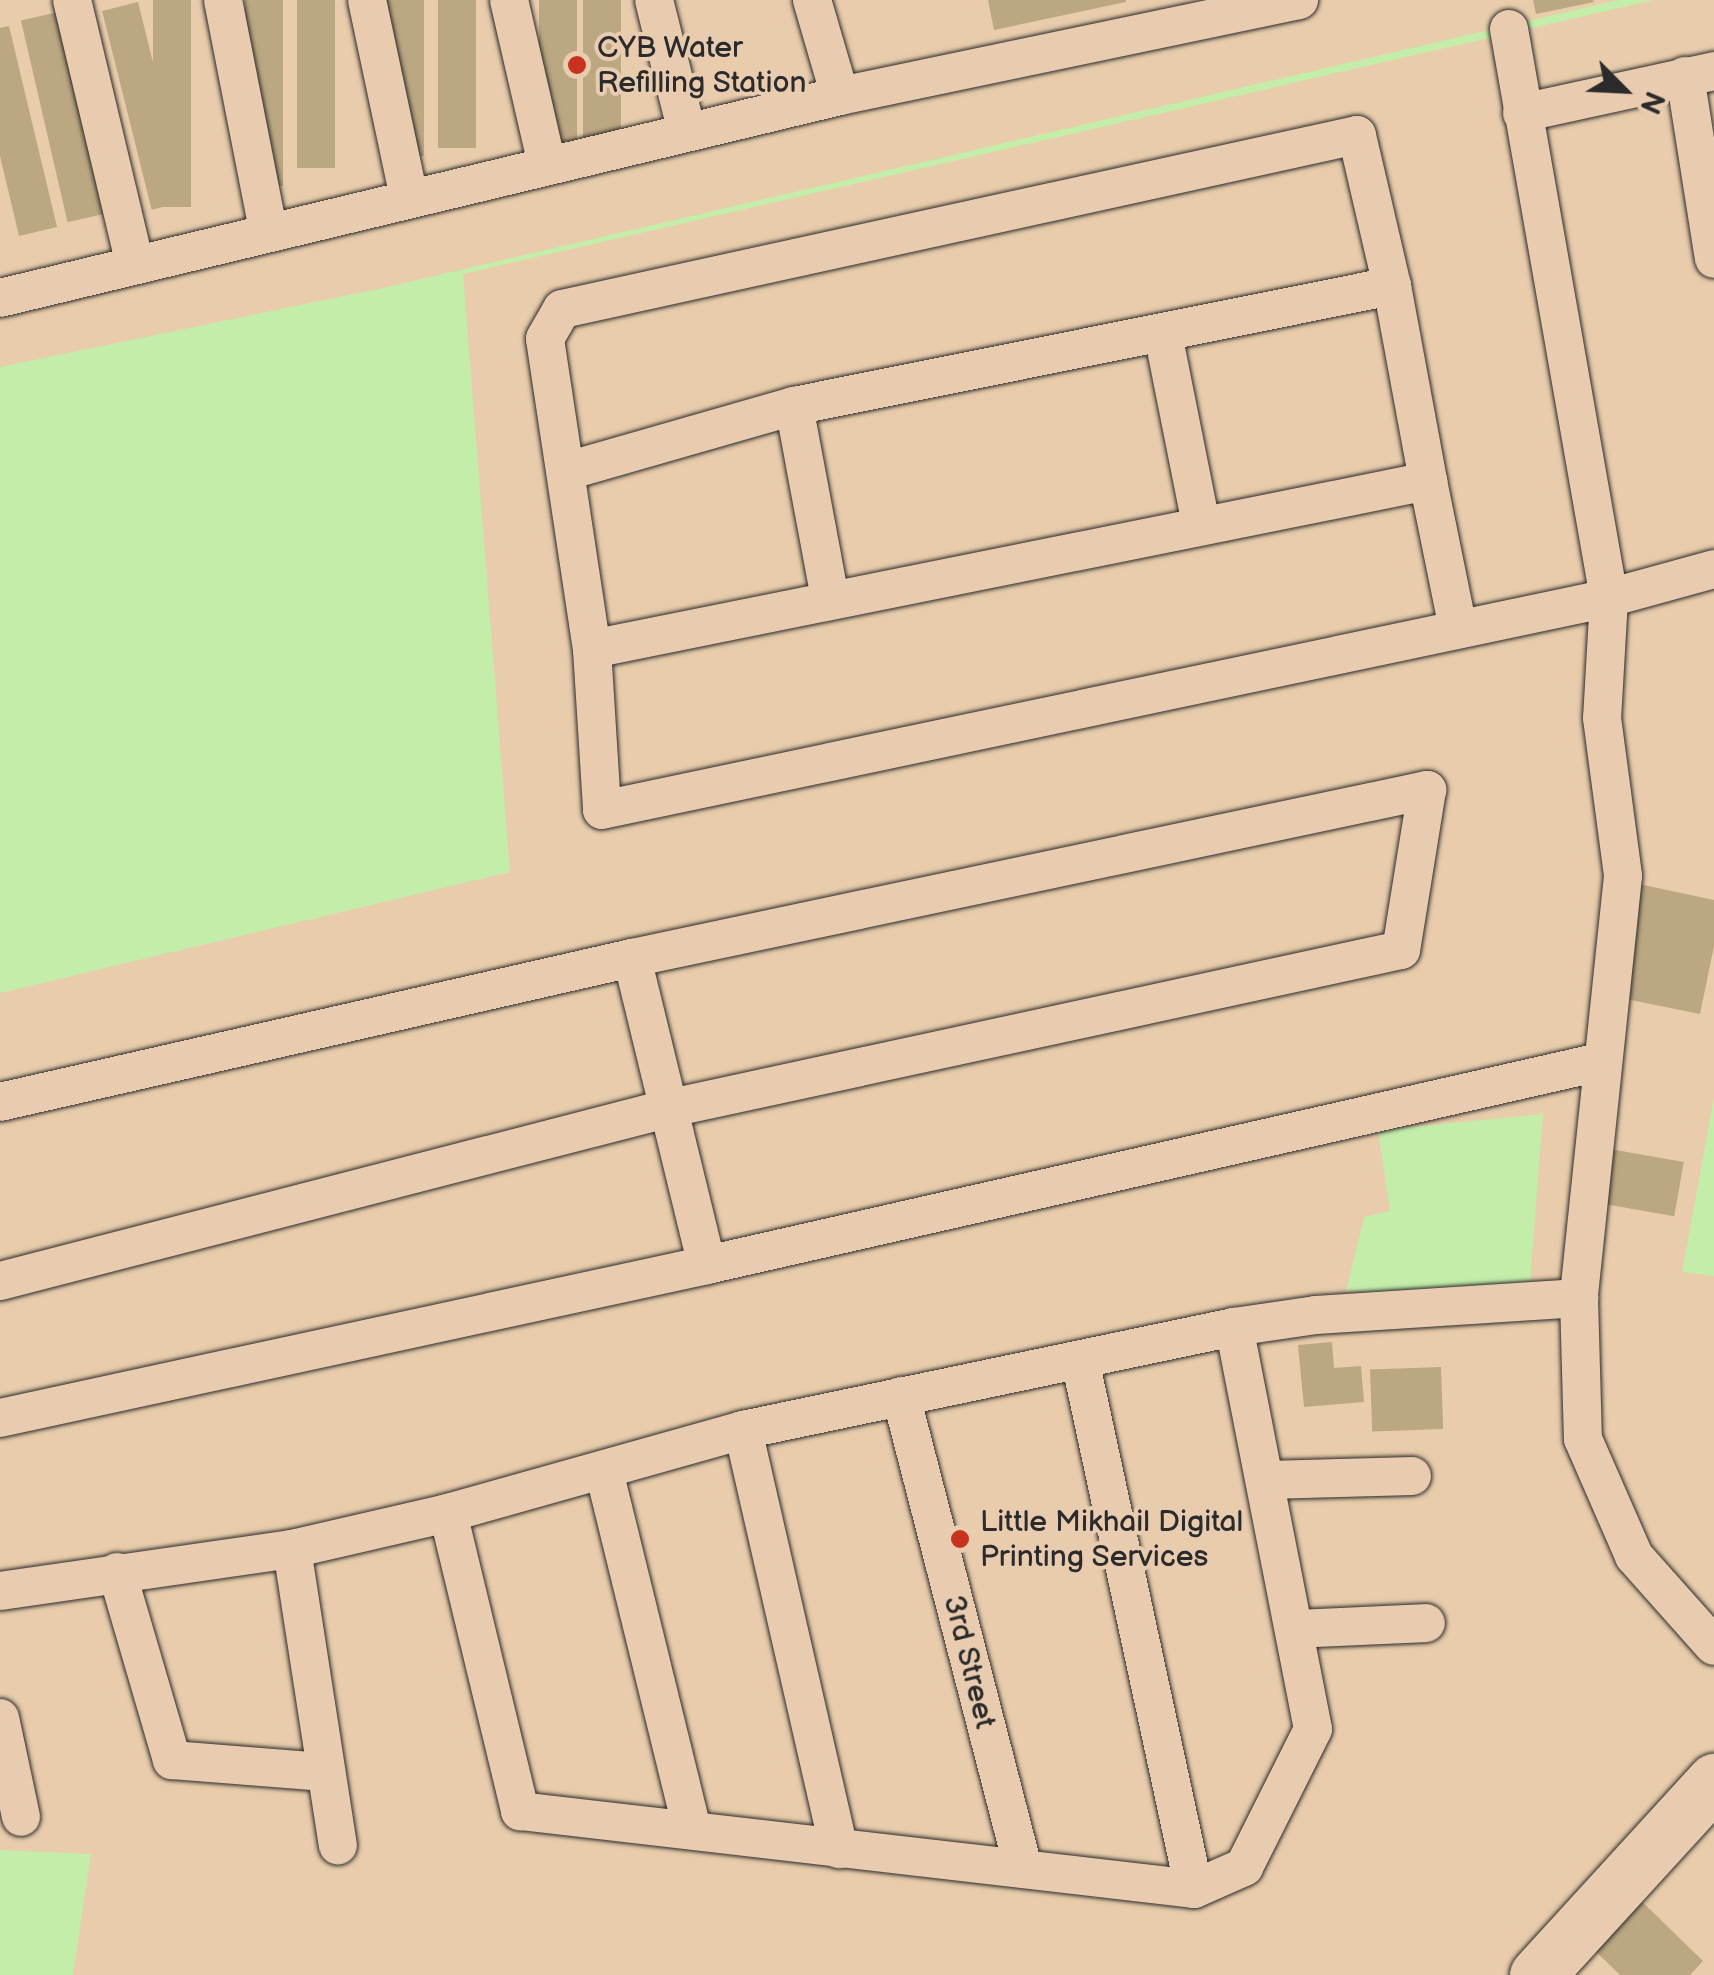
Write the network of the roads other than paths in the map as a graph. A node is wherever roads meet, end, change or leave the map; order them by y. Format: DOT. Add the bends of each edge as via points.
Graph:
graph roads {
  1 [pos="72,0"];
  2 [pos="223,0"];
  3 [pos="367,0"];
  4 [pos="509,0"];
  5 [pos="654,0"];
  6 [pos="812,0"];
  7 [pos="1299,0"];
  8 [pos="1509,29"];
  9 [pos="1699,74"];
  10 [pos="840,96"];
  11 [pos="1522,114"];
  12 [pos="687,132"];
  13 [pos="546,164"];
  14 [pos="409,197"];
  15 [pos="268,230"];
  16 [pos="1714,259"];
  17 [pos="134,264"];
  18 [pos="1392,286"];
  19 [pos="0,298"];
  20 [pos="1163,334"];
  21 [pos="794,406"];
  22 [pos="568,471"];
  23 [pos="1428,481"];
  24 [pos="1201,524"];
  25 [pos="1714,569"];
  26 [pos="1609,598"];
  27 [pos="830,599"];
  28 [pos="1458,628"];
  29 [pos="592,649"];
  30 [pos="632,958"];
  31 [pos="1600,1062"];
  32 [pos="0,1102"];
  33 [pos="666,1109"];
  34 [pos="707,1266"];
  35 [pos="0,1281"];
  36 [pos="1579,1298"];
  37 [pos="1234,1326"];
  38 [pos="1080,1360"];
  39 [pos="901,1396"];
  40 [pos="0,1418"];
  41 [pos="743,1430"];
  42 [pos="604,1471"];
  43 [pos="1412,1476"];
  44 [pos="1268,1480"];
  45 [pos="448,1513"];
  46 [pos="292,1548"];
  47 [pos="117,1572"];
  48 [pos="0,1592"];
  49 [pos="1426,1623"];
  50 [pos="1294,1629"];
  51 [pos="1714,1646"];
  52 [pos="0,1718"];
  53 [pos="326,1772"];
  54 [pos="1714,1781"];
  55 [pos="21,1816"];
  56 [pos="692,1828"];
  57 [pos="338,1845"];
  58 [pos="839,1849"];
  59 [pos="1023,1870"];
  60 [pos="1194,1889"];
  61 [pos="1537,1975"];
  1 -- 17 [label="street"];
  2 -- 15 [label="street"];
  3 -- 14 [label="street"];
  4 -- 13 [label="street"];
  5 -- 12 [label="street"];
  6 -- 10 [label="street"];
  7 -- 10 [label="street"];
  8 -- 11 [label="street"];
  9 -- 11 [label="street"];
  9 -- 16 [label="street"];
  10 -- 12 [label="street"];
  11 -- 26 [label="street"];
  12 -- 13 [label="street"];
  13 -- 14 [label="street"];
  14 -- 15 [label="street"];
  15 -- 17 [label="street"];
  17 -- 19 [label="street"];
  18 -- 20 [label="street"];
  18 -- 22 [label="street" via="1356,135 562,308 545,339"];
  18 -- 23 [label="street"];
  20 -- 21 [label="street"];
  20 -- 24 [label="street"];
  21 -- 22 [label="street"];
  21 -- 27 [label="street"];
  22 -- 29 [label="street"];
  23 -- 24 [label="street"];
  23 -- 28 [label="street"];
  24 -- 27 [label="street"];
  25 -- 26 [label="street"];
  26 -- 28 [label="street"];
  26 -- 31 [label="street" via="1602,718 1622,876"];
  27 -- 29 [label="street"];
  28 -- 29 [label="street" via="602,810"];
  30 -- 32 [label="street"];
  30 -- 33 [label="street"];
  30 -- 33 [label="street" via="1428,790 1401,950"];
  31 -- 34 [label="street"];
  31 -- 36 [label="street"];
  33 -- 34 [label="street"];
  33 -- 35 [label="street"];
  34 -- 40 [label="street"];
  36 -- 37 [label="street" via="1316,1314"];
  36 -- 51 [label="street" via="1583,1438 1634,1556"];
  37 -- 38 [label="street"];
  37 -- 44 [label="street"];
  38 -- 39 [label="street"];
  38 -- 60 [label="street"];
  39 -- 41 [label="street"];
  39 -- 59 [label="street, 3rd Street"];
  41 -- 42 [label="street"];
  41 -- 58 [label="street"];
  42 -- 45 [label="street"];
  42 -- 56 [label="street"];
  43 -- 44 [label="street"];
  44 -- 50 [label="street"];
  45 -- 46 [label="street"];
  45 -- 56 [label="street" via="520,1810"];
  46 -- 47 [label="street"];
  46 -- 53 [label="street"];
  47 -- 48 [label="street"];
  47 -- 53 [label="street" via="172,1760"];
  49 -- 50 [label="street"];
  50 -- 60 [label="street" via="1313,1729 1244,1867"];
  52 -- 55 [label="street"];
  53 -- 57 [label="street"];
  54 -- 61 [label="main road"];
  56 -- 58 [label="street"];
  58 -- 59 [label="street"];
  59 -- 60 [label="street"];
}
